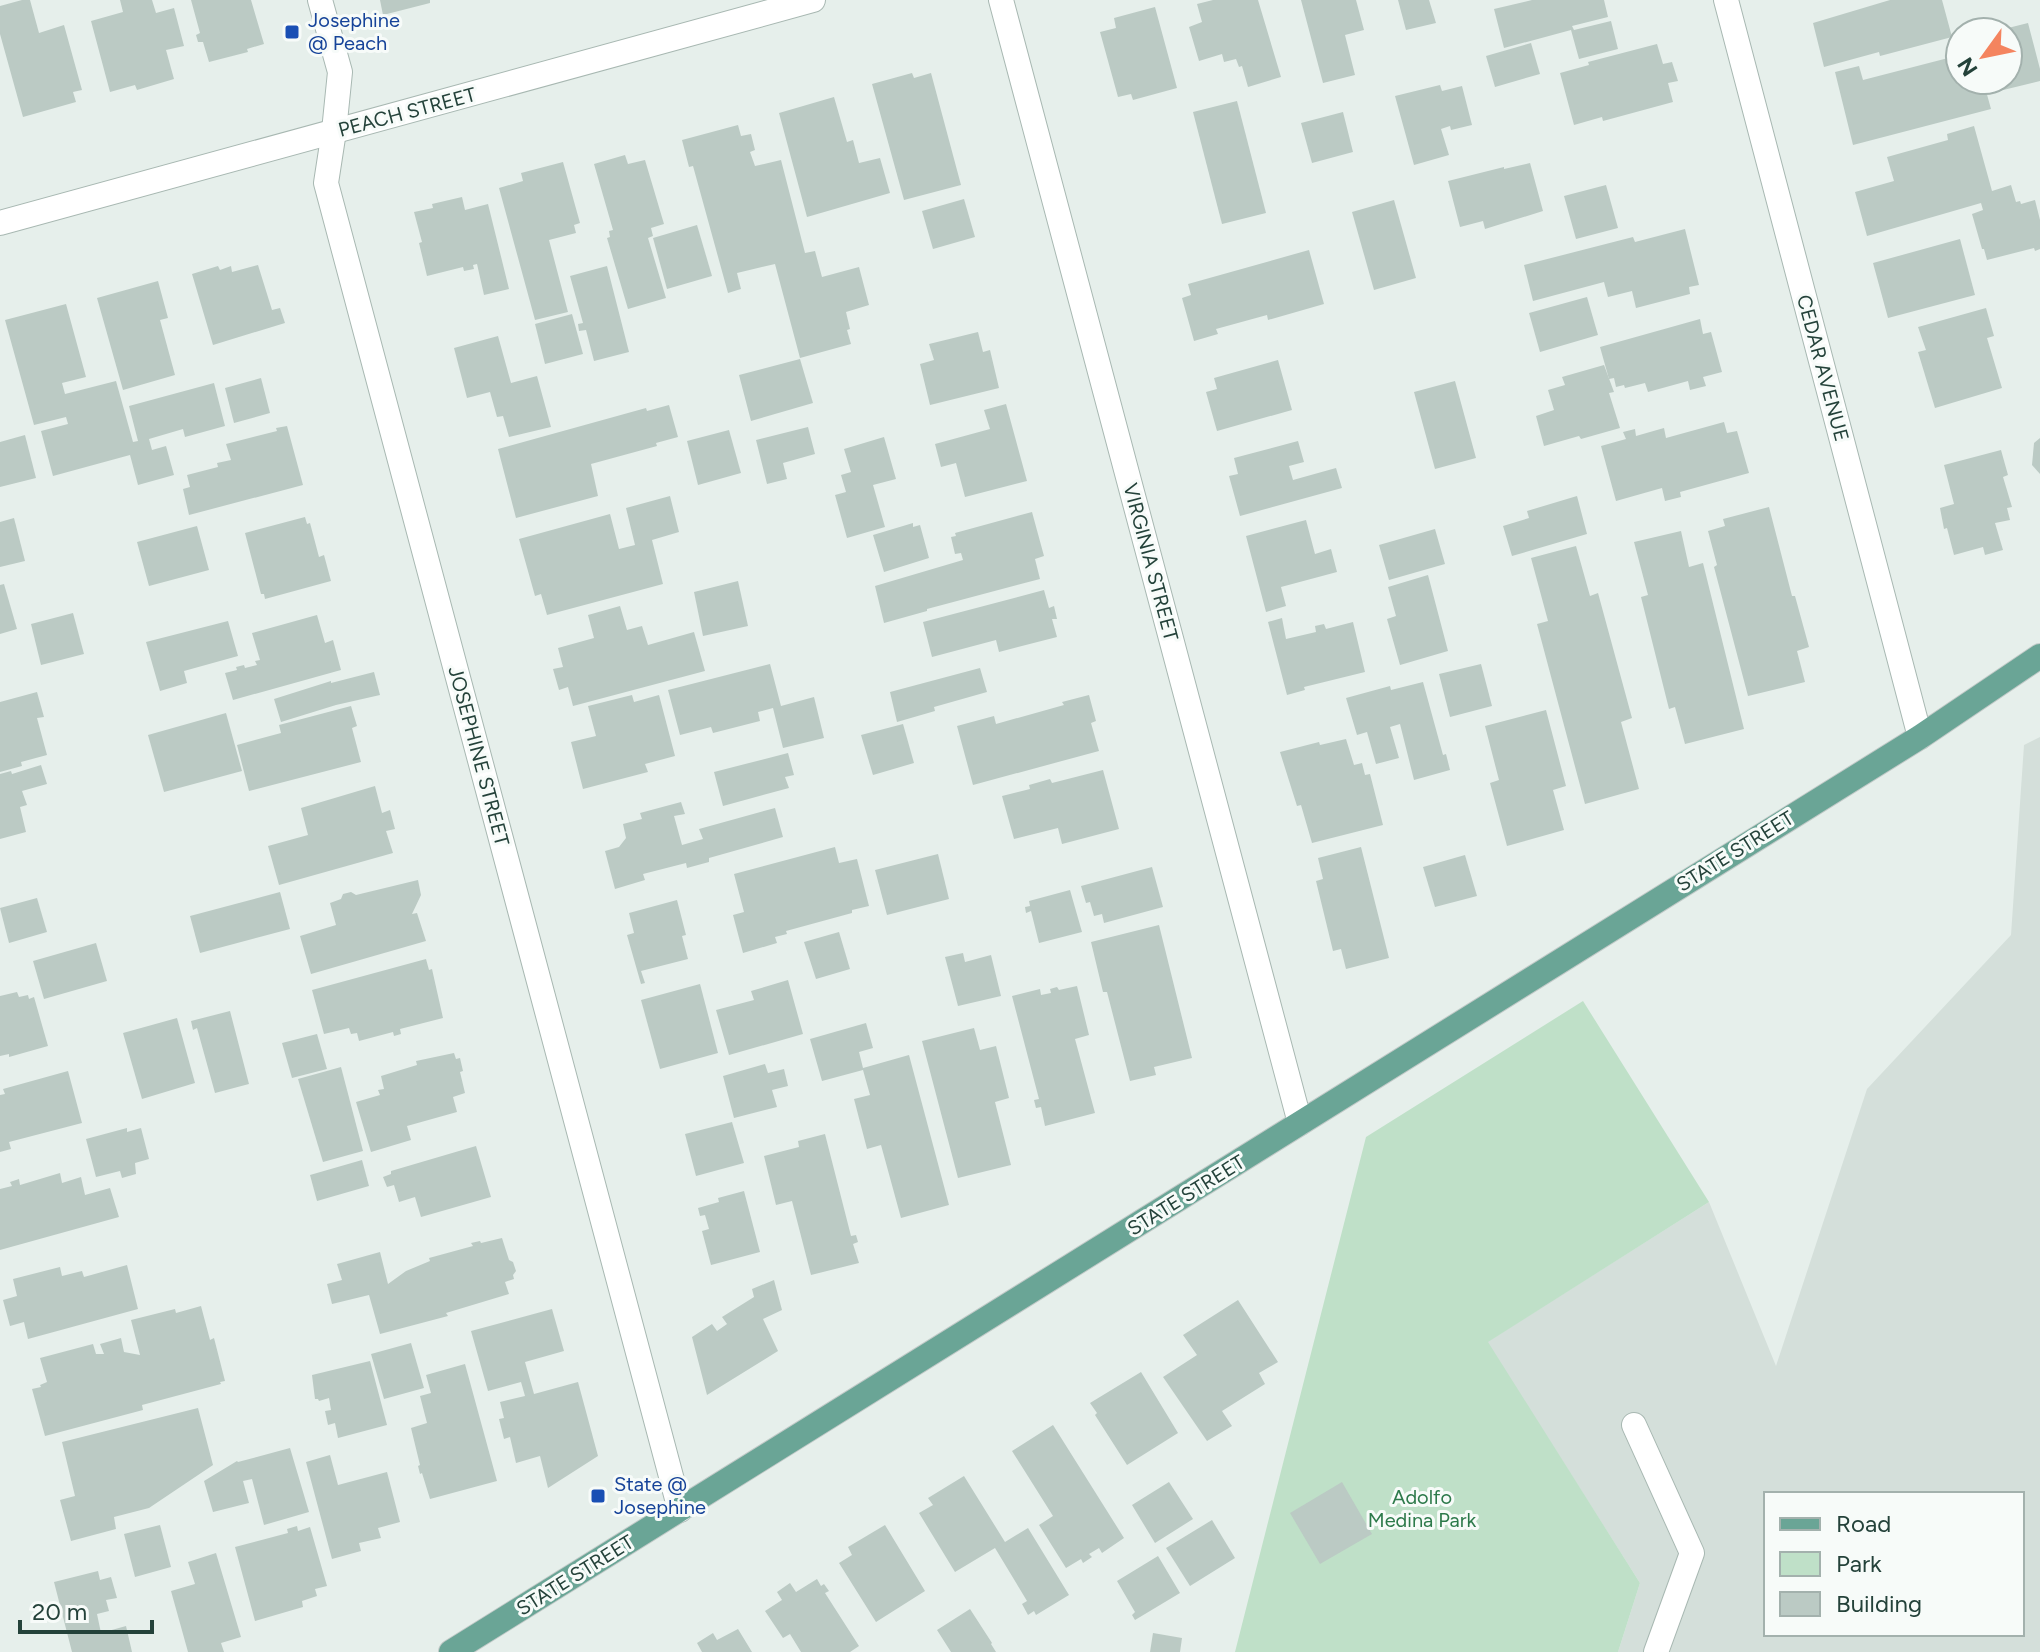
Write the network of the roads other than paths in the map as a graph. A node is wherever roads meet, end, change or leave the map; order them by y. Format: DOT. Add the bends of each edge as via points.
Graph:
graph roads {
  1 [pos="320,0"];
  2 [pos="813,0"];
  3 [pos="1001,0"];
  4 [pos="1726,0"];
  5 [pos="334,131"];
  6 [pos="0,223"];
  7 [pos="2040,656"];
  8 [pos="1920,737"];
  9 [pos="1300,1123"];
  10 [pos="1634,1425"];
  11 [pos="680,1510"];
  12 [pos="451,1652"];
  13 [pos="1656,1652"];
  1 -- 5 [label="street, JOSEPHINE STREET" via="340,72"];
  2 -- 5 [label="street, PEACH STREET"];
  3 -- 9 [label="street, VIRGINIA STREET"];
  4 -- 8 [label="street, CEDAR AVENUE"];
  5 -- 6 [label="street, PEACH STREET"];
  5 -- 11 [label="street, JOSEPHINE STREET" via="326,183"];
  7 -- 8 [label="main road, STATE STREET"];
  8 -- 9 [label="main road, STATE STREET"];
  9 -- 11 [label="main road, STATE STREET"];
  10 -- 13 [label="street" via="1692,1553"];
  11 -- 12 [label="main road, STATE STREET"];
}
